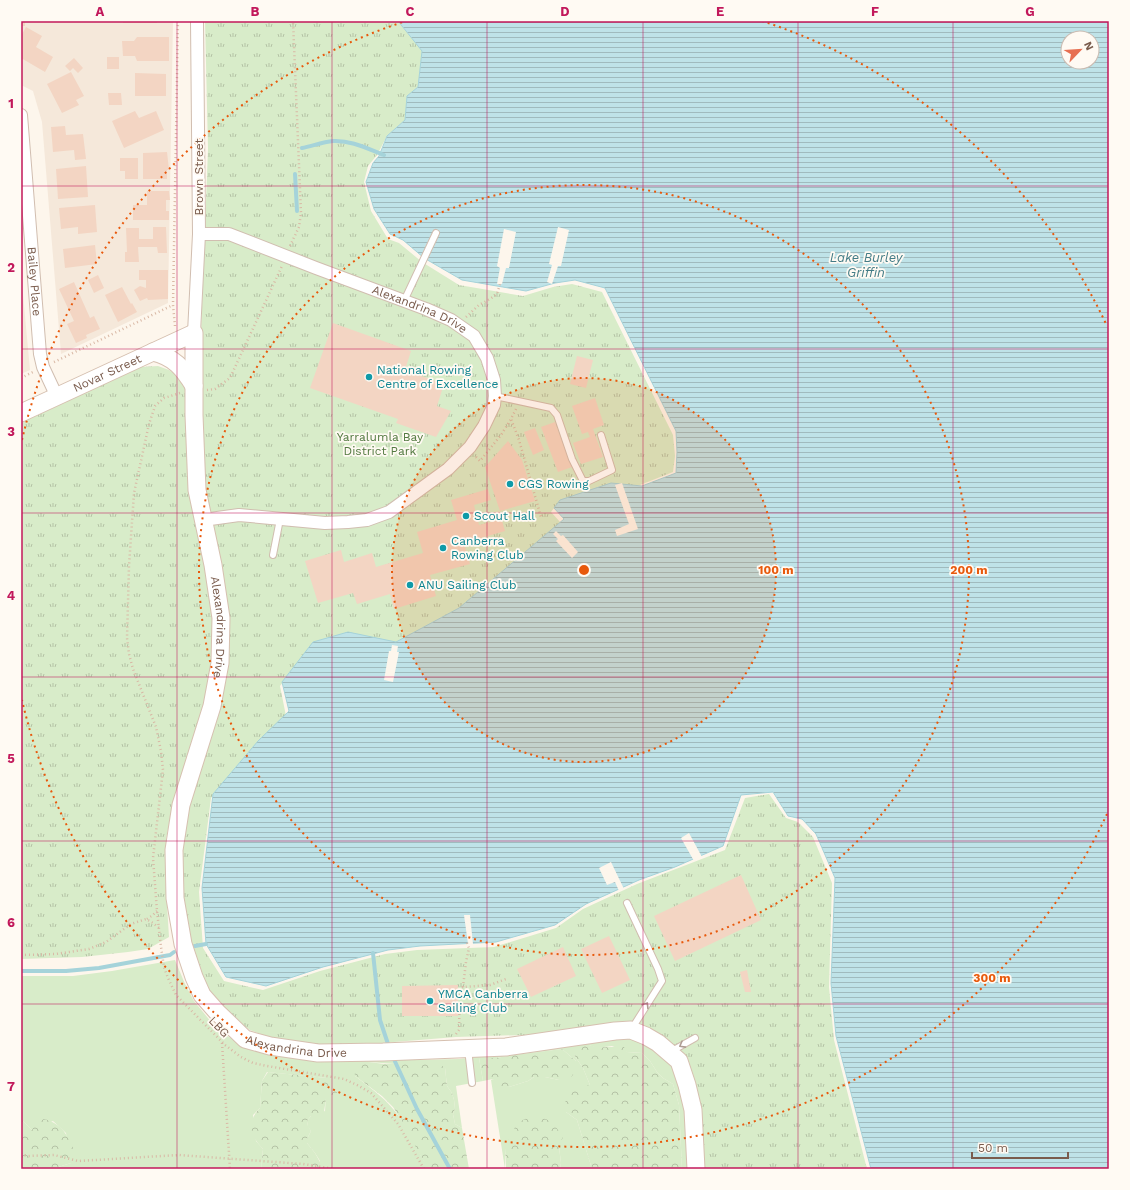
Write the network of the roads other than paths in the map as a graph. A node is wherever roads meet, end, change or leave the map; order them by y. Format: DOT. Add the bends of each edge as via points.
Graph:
graph roads {
  1 [pos="197,21"];
  2 [pos="21,115"];
  3 [pos="436,233"];
  4 [pos="199,234"];
  5 [pos="404,301"];
  6 [pos="194,333"];
  7 [pos="153,352"];
  8 [pos="194,386"];
  9 [pos="495,396"];
  10 [pos="57,397"];
  11 [pos="21,413"];
  12 [pos="601,435"];
  13 [pos="280,519"];
  14 [pos="203,520"];
  15 [pos="273,555"];
  16 [pos="627,904"];
  17 [pos="631,1030"];
  18 [pos="695,1038"];
  19 [pos="468,1048"];
  20 [pos="669,1052"];
  21 [pos="472,1083"];
  22 [pos="696,1169"];
  1 -- 4 [label="street, Brown Street"];
  2 -- 10 [label="street, Bailey Place" via="40,354"];
  3 -- 5 [label="lane"];
  4 -- 5 [label="street, Alexandrina Drive" via="229,234"];
  4 -- 6 [label="street, Brown Street"];
  5 -- 9 [label="street, Alexandrina Drive" via="439,314 474,336 487,358 494,380"];
  6 -- 7 [label="main road, Novar Street"];
  6 -- 8 [label="main road, Alexandrina Drive"];
  7 -- 8 [label="main road" via="176,362"];
  7 -- 10 [label="main road, Novar Street"];
  8 -- 14 [label="main road, Alexandrina Drive" via="197,490"];
  9 -- 12 [label="lane" via="551,408 557,415 572,459 583,481 589,481 612,470"];
  9 -- 13 [label="street, Alexandrina Drive" via="484,426 470,447 448,469 389,512 367,520 348,522 325,523"];
  10 -- 11 [label="main road, Novar Street"];
  13 -- 14 [label="street, Alexandrina Drive" via="239,515"];
  13 -- 15 [label="lane"];
  14 -- 19 [label="main road, Alexandrina Drive" via="221,618 220,663 212,706 181,805 174,850 175,898 185,951 202,995 245,1039 270,1046 318,1053"];
  17 -- 16 [label="lane, one-way" via="662,981"];
  17 -- 19 [label="main road, Alexandrina Drive" via="506,1046"];
  17 -- 20 [label="main road, Alexandrina Drive" via="658,1042"];
  18 -- 20 [label="lane, one-way"];
  19 -- 21 [label="lane"];
  20 -- 22 [label="main road, Alexandrina Drive" via="679,1061 688,1085 693,1110"];
}
